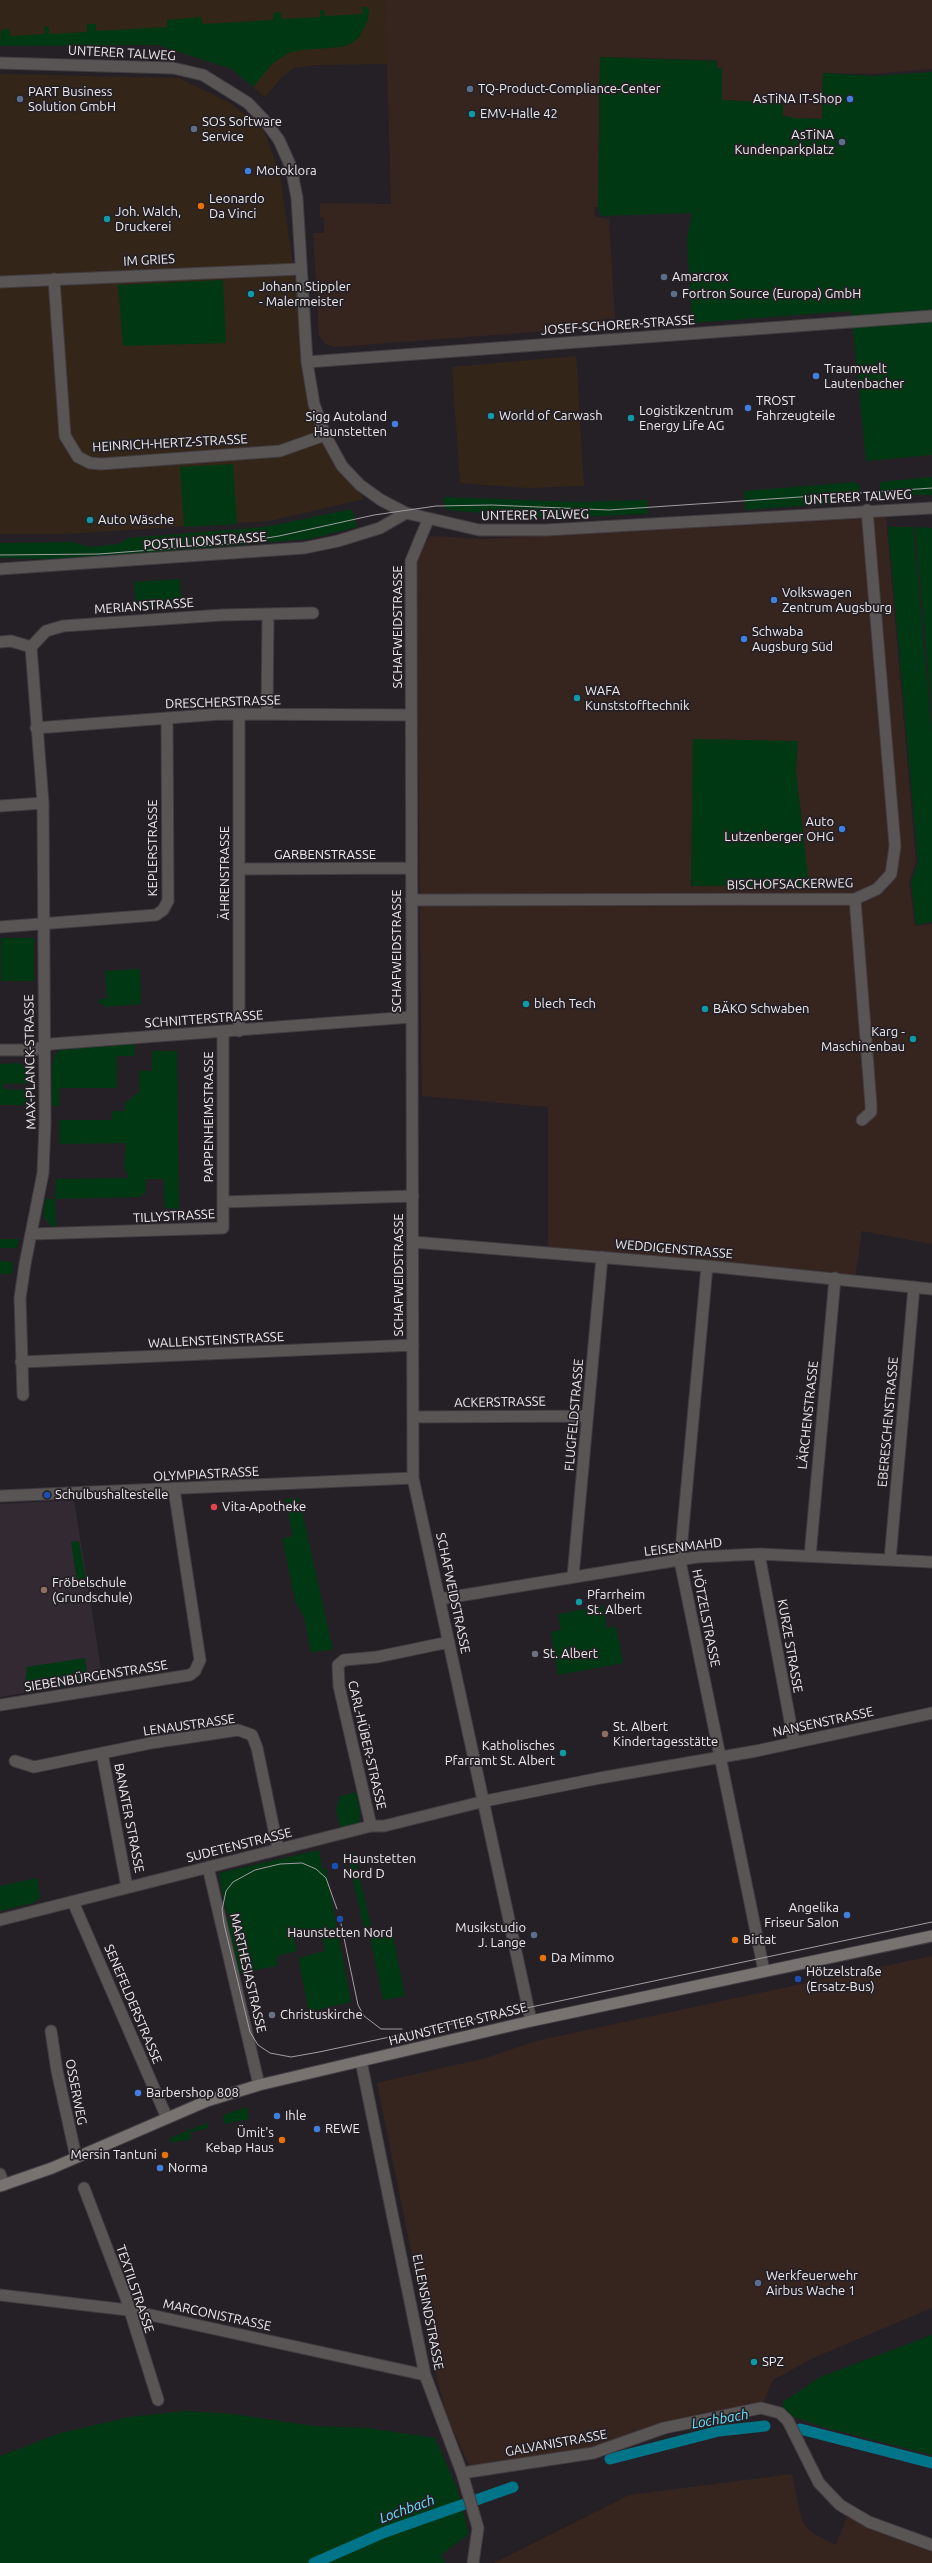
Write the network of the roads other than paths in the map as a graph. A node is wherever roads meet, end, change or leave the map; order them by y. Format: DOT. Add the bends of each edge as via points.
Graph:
graph roads {
  1 [pos="0,63"];
  2 [pos="300,269"];
  3 [pos="54,279"];
  4 [pos="0,282"];
  5 [pos="932,316"];
  6 [pos="307,362"];
  7 [pos="325,435"];
  8 [pos="932,508"];
  9 [pos="867,510"];
  10 [pos="406,512"];
  11 [pos="428,520"];
  12 [pos="0,569"];
  13 [pos="313,613"];
  14 [pos="268,614"];
  15 [pos="0,642"];
  16 [pos="31,647"];
  17 [pos="267,714"];
  18 [pos="239,715"];
  19 [pos="411,715"];
  20 [pos="167,718"];
  21 [pos="36,728"];
  22 [pos="43,803"];
  23 [pos="0,806"];
  24 [pos="410,868"];
  25 [pos="239,869"];
  26 [pos="854,899"];
  27 [pos="411,900"];
  28 [pos="43,924"];
  29 [pos="0,927"];
  30 [pos="411,1017"];
  31 [pos="238,1031"];
  32 [pos="223,1032"];
  33 [pos="43,1047"];
  34 [pos="0,1050"];
  35 [pos="862,1120"];
  36 [pos="412,1196"];
  37 [pos="223,1202"];
  38 [pos="31,1234"];
  39 [pos="413,1242"];
  40 [pos="602,1257"];
  41 [pos="707,1266"];
  42 [pos="835,1278"];
  43 [pos="914,1287"];
  44 [pos="932,1289"];
  45 [pos="413,1345"];
  46 [pos="21,1362"];
  47 [pos="23,1395"];
  48 [pos="587,1416"];
  49 [pos="413,1417"];
  50 [pos="413,1478"];
  51 [pos="174,1489"];
  52 [pos="0,1496"];
  53 [pos="760,1554"];
  54 [pos="810,1556"];
  55 [pos="890,1560"];
  56 [pos="680,1561"];
  57 [pos="932,1562"];
  58 [pos="573,1576"];
  59 [pos="440,1599"];
  60 [pos="449,1642"];
  61 [pos="0,1705"];
  62 [pos="932,1713"];
  63 [pos="794,1742"];
  64 [pos="102,1753"];
  65 [pos="719,1756"];
  66 [pos="14,1761"];
  67 [pos="485,1801"];
  68 [pos="371,1826"];
  69 [pos="278,1849"];
  70 [pos="208,1867"];
  71 [pos="127,1887"];
  72 [pos="73,1902"];
  73 [pos="0,1920"];
  74 [pos="932,1936"];
  75 [pos="764,1971"];
  76 [pos="531,2021"];
  77 [pos="51,2031"];
  78 [pos="362,2061"];
  79 [pos="258,2085"];
  80 [pos="167,2118"];
  81 [pos="76,2157"];
  82 [pos="0,2174"];
  83 [pos="1,2186"];
  84 [pos="84,2188"];
  85 [pos="0,2295"];
  86 [pos="128,2310"];
  87 [pos="425,2374"];
  88 [pos="158,2400"];
  89 [pos="462,2472"];
  90 [pos="932,2545"];
  91 [pos="473,2563"];
  1 -- 2 [label="street, UNTERER TALWEG" via="173,68 203,75 248,103 278,140 291,167 297,198"];
  2 -- 3 [label="street, IM GRIES"];
  2 -- 6 [label="street, UNTERER TALWEG"];
  3 -- 4 [label="street, IM GRIES"];
  3 -- 7 [label="street, HEINRICH-HERTZ-STRASSE" via="65,436 78,457 90,463 101,464 280,451"];
  5 -- 6 [label="street, JOSEF-SCHORER-STRASSE"];
  6 -- 7 [label="street, UNTERER TALWEG" via="314,404"];
  7 -- 10 [label="street, UNTERER TALWEG" via="342,466 360,485 381,500"];
  8 -- 9 [label="street, UNTERER TALWEG"];
  9 -- 11 [label="street, UNTERER TALWEG" via="546,530 480,530"];
  9 -- 26 [label="street, BISCHOFSACKERWEG" via="895,846 891,874 877,890"];
  10 -- 11 [label="street, UNTERER TALWEG"];
  10 -- 12 [label="street, POSTILLIONSTRASSE" via="380,528 304,548"];
  11 -- 19 [label="street, SCHAFWEIDSTRASSE" via="411,561"];
  13 -- 14 [label="street, MERIANSTRASSE"];
  14 -- 16 [label="street, MERIANSTRASSE" via="63,626 46,630"];
  14 -- 17 [label="street"];
  15 -- 16 [label="street" via="11,641"];
  16 -- 21 [label="street"];
  17 -- 18 [label="street, DRESCHERSTRASSE"];
  17 -- 19 [label="street, DRESCHERSTRASSE"];
  18 -- 20 [label="street, DRESCHERSTRASSE"];
  18 -- 25 [label="street, ÄHRENSTRASSE"];
  19 -- 24 [label="street, SCHAFWEIDSTRASSE"];
  20 -- 21 [label="street, DRESCHERSTRASSE"];
  20 -- 28 [label="street, KEPLERSTRASSE" via="168,901 163,910 156,914"];
  21 -- 22 [label="street, MAX-PLANCK-STRASSE"];
  22 -- 23 [label="street"];
  22 -- 28 [label="street, MAX-PLANCK-STRASSE"];
  24 -- 25 [label="street, GARBENSTRASSE"];
  24 -- 27 [label="street, SCHAFWEIDSTRASSE"];
  25 -- 31 [label="street, ÄHRENSTRASSE"];
  26 -- 27 [label="street, BISCHOFSACKERWEG"];
  26 -- 35 [label="street" via="871,1105 871,1112"];
  27 -- 30 [label="street, SCHAFWEIDSTRASSE"];
  28 -- 29 [label="street, KEPLERSTRASSE"];
  28 -- 33 [label="street, MAX-PLANCK-STRASSE"];
  30 -- 31 [label="street, SCHNITTERSTRASSE"];
  30 -- 36 [label="street, SCHAFWEIDSTRASSE"];
  31 -- 32 [label="street, SCHNITTERSTRASSE"];
  32 -- 33 [label="street, SCHNITTERSTRASSE"];
  32 -- 37 [label="street, PAPPENHEIMSTRASSE"];
  33 -- 34 [label="street, SCHNITTERSTRASSE" via="34,1050"];
  33 -- 38 [label="street, MAX-PLANCK-STRASSE" via="43,1173"];
  36 -- 37 [label="street, TILLYSTRASSE"];
  36 -- 39 [label="street, SCHAFWEIDSTRASSE"];
  37 -- 38 [label="street, TILLYSTRASSE" via="223,1228"];
  38 -- 46 [label="street, MAX-PLANCK-STRASSE" via="20,1298"];
  39 -- 40 [label="street, WEDDIGENSTRASSE"];
  39 -- 45 [label="street, SCHAFWEIDSTRASSE"];
  40 -- 41 [label="street, WEDDIGENSTRASSE"];
  40 -- 48 [label="street, FLUGFELDSTRASSE"];
  41 -- 42 [label="street, WEDDIGENSTRASSE"];
  41 -- 56 [label="street, HÖTZELSTRASSE"];
  42 -- 43 [label="street, WEDDIGENSTRASSE"];
  42 -- 54 [label="street, LÄRCHENSTRASSE"];
  43 -- 44 [label="street, WEDDIGENSTRASSE"];
  43 -- 55 [label="street, EBERESCHENSTRASSE"];
  45 -- 46 [label="street, WALLENSTEINSTRASSE"];
  45 -- 49 [label="street, SCHAFWEIDSTRASSE"];
  46 -- 47 [label="street, MAX-PLANCK-STRASSE"];
  48 -- 49 [label="street, ACKERSTRASSE"];
  48 -- 58 [label="street, FLUGFELDSTRASSE"];
  49 -- 50 [label="street, SCHAFWEIDSTRASSE"];
  50 -- 51 [label="street, OLYMPIASTRASSE"];
  50 -- 59 [label="street, SCHAFWEIDSTRASSE"];
  51 -- 52 [label="street, OLYMPIASTRASSE"];
  51 -- 61 [label="street, SIEBENBÜRGENSTRASSE" via="200,1660 195,1671 190,1675"];
  53 -- 54 [label="street, LEISENMAHD"];
  53 -- 56 [label="street, LEISENMAHD" via="697,1557"];
  53 -- 63 [label="street, KURZE STRASSE"];
  54 -- 55 [label="street, LEISENMAHD"];
  55 -- 57 [label="street, LEISENMAHD"];
  56 -- 58 [label="street, LEISENMAHD"];
  56 -- 65 [label="street, HÖTZELSTRASSE"];
  58 -- 59 [label="street, LEISENMAHD"];
  59 -- 60 [label="street, SCHAFWEIDSTRASSE"];
  60 -- 67 [label="street, SCHAFWEIDSTRASSE"];
  60 -- 68 [label="street, CARL-HÜBER-STRASSE" via="378,1657 344,1660 338,1665 339,1686"];
  62 -- 63 [label="street, NANSENSTRASSE"];
  63 -- 65 [label="street, NANSENSTRASSE"];
  64 -- 66 [label="street, LENAUSTRASSE" via="34,1767"];
  64 -- 69 [label="street, LENAUSTRASSE" via="238,1730 252,1735"];
  64 -- 71 [label="street, BANATER STRASSE"];
  65 -- 67 [label="street, NANSENSTRASSE"];
  65 -- 75 [label="street, HÖTZELSTRASSE"];
  67 -- 68 [label="street, SUDETENSTRASSE" via="384,1826"];
  67 -- 76 [label="street, SCHAFWEIDSTRASSE"];
  68 -- 69 [label="street, SUDETENSTRASSE"];
  69 -- 70 [label="street, SUDETENSTRASSE"];
  70 -- 71 [label="street, SUDETENSTRASSE"];
  70 -- 79 [label="street, MARTHESIASTRASSE"];
  71 -- 72 [label="street, SUDETENSTRASSE"];
  72 -- 73 [label="street, SUDETENSTRASSE"];
  72 -- 80 [label="street, SENEFELDERSTRASSE"];
  74 -- 75 [label="main road, HAUNSTETTER STRASSE"];
  75 -- 76 [label="main road, HAUNSTETTER STRASSE"];
  76 -- 78 [label="main road, HAUNSTETTER STRASSE"];
  77 -- 81 [label="street, OSSERWEG"];
  78 -- 79 [label="main road, HAUNSTETTER STRASSE"];
  78 -- 87 [label="street, ELLENSINDSTRASSE"];
  79 -- 80 [label="main road, HAUNSTETTER STRASSE" via="207,2101"];
  80 -- 81 [label="main road, HAUNSTETTER STRASSE"];
  81 -- 83 [label="main road, HAUNSTETTER STRASSE"];
  82 -- 83 [label="street"];
  84 -- 86 [label="street, TEXTILSTRASSE" via="126,2298"];
  85 -- 86 [label="street, MARCONISTRASSE"];
  86 -- 87 [label="street, MARCONISTRASSE"];
  86 -- 88 [label="street, TEXTILSTRASSE"];
  87 -- 89 [label="street, ELLENSINDSTRASSE"];
  89 -- 90 [label="street, GALVANISTRASSE" via="593,2453 664,2428 761,2408 780,2413 788,2421 819,2483 840,2505 869,2522"];
  89 -- 91 [label="street, ELLENSINDSTRASSE" via="478,2528"];
}
